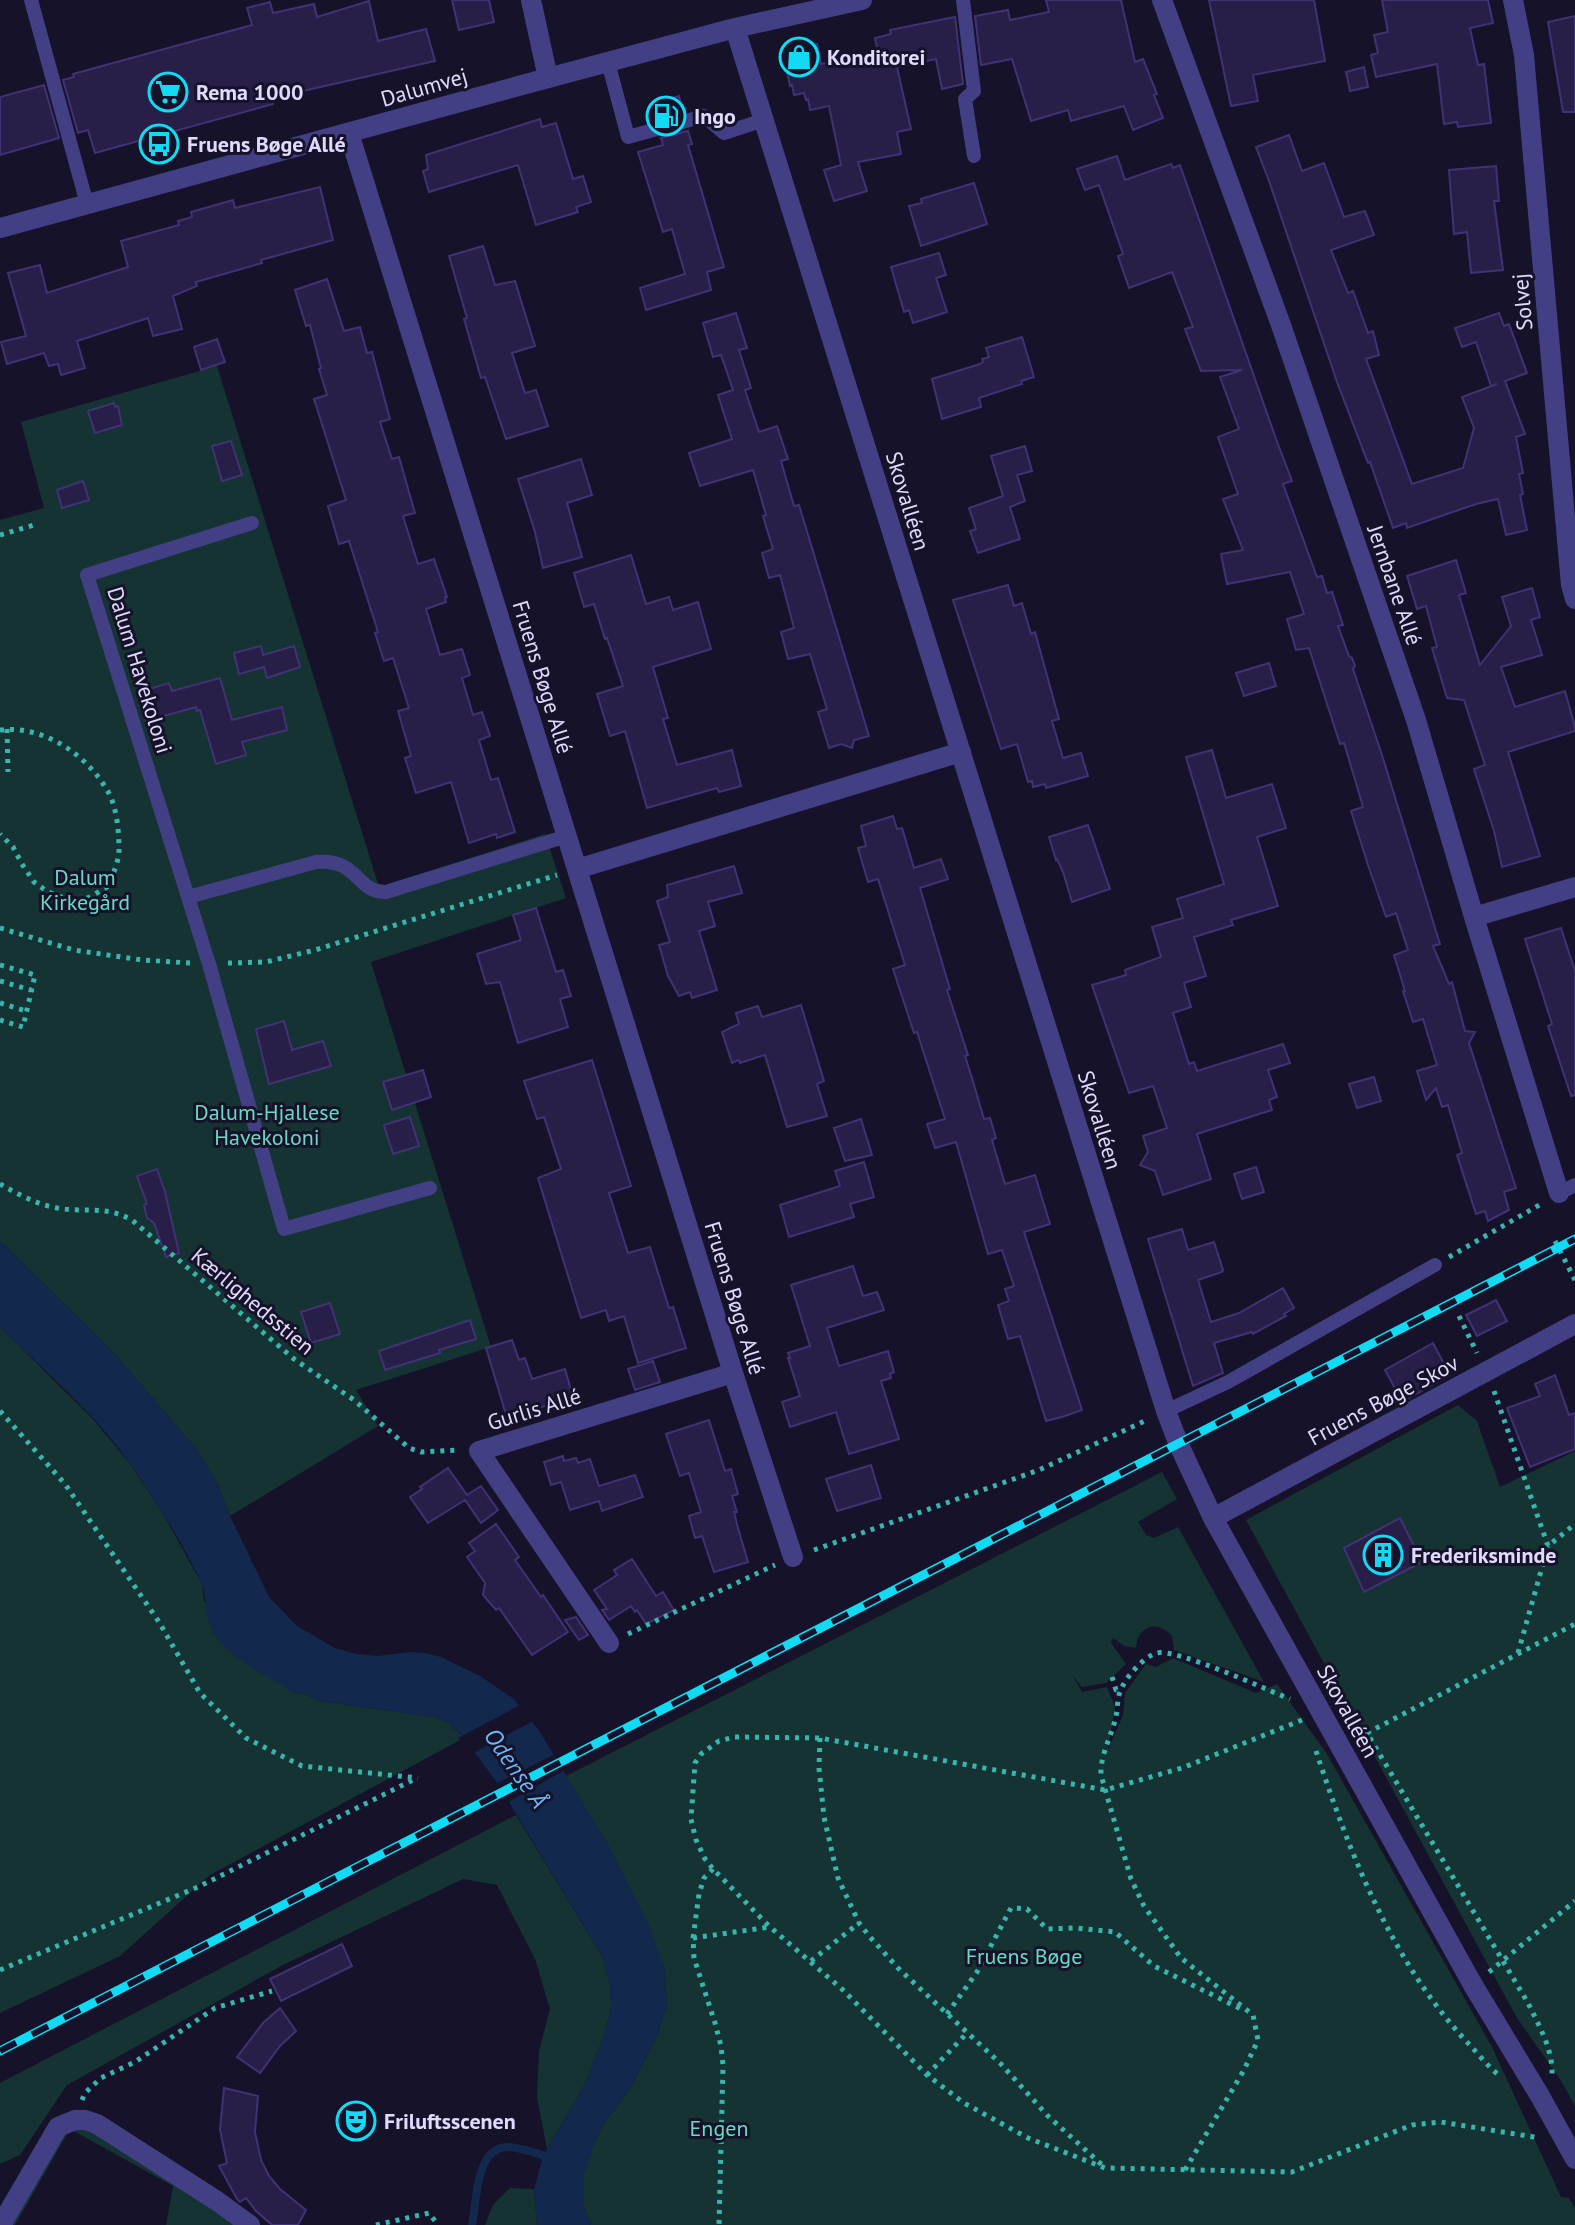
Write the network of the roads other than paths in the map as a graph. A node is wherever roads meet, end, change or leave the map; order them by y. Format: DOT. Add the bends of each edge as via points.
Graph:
graph roads {
  1 [pos="31,0"];
  2 [pos="531,0"];
  3 [pos="862,0"];
  4 [pos="963,0"];
  5 [pos="1162,0"];
  6 [pos="1513,0"];
  7 [pos="735,28"];
  8 [pos="608,62"];
  9 [pos="548,78"];
  10 [pos="764,120"];
  11 [pos="349,133"];
  12 [pos="974,156"];
  13 [pos="87,204"];
  14 [pos="0,228"];
  15 [pos="252,523"];
  16 [pos="1575,599"];
  17 [pos="961,752"];
  18 [pos="567,836"];
  19 [pos="577,869"];
  20 [pos="1575,887"];
  21 [pos="188,897"];
  22 [pos="1474,917"];
  23 [pos="430,1188"];
  24 [pos="1567,1189"];
  25 [pos="1435,1265"];
  26 [pos="1575,1324"];
  27 [pos="733,1373"];
  28 [pos="1166,1411"];
  29 [pos="1213,1518"];
  30 [pos="793,1557"];
  31 [pos="609,1643"];
  32 [pos="1570,2151"];
  33 [pos="1,2225"];
  34 [pos="249,2225"];
  1 -- 13 [label="lane"];
  2 -- 9 [label="street"];
  3 -- 7 [label="street, Dalumvej"];
  4 -- 12 [label="lane" via="974,91 965,99"];
  5 -- 22 [label="street, Jernbane Allé" via="1281,325 1416,720"];
  6 -- 16 [label="street, Solvej" via="1524,55"];
  7 -- 8 [label="street, Dalumvej"];
  7 -- 10 [label="street, Skovalléen"];
  8 -- 9 [label="street, Dalumvej"];
  8 -- 10 [label="lane" via="628,137 704,116 724,133"];
  9 -- 11 [label="street, Dalumvej"];
  10 -- 17 [label="street, Skovalléen"];
  11 -- 13 [label="street, Dalumvej"];
  11 -- 18 [label="street, Fruens Bøge Allé"];
  13 -- 14 [label="street, Dalumvej"];
  15 -- 21 [label="lane, Dalum Havekoloni" via="87,575"];
  17 -- 19 [label="street"];
  17 -- 28 [label="street, Skovalléen"];
  18 -- 19 [label="street, Fruens Bøge Allé"];
  18 -- 21 [label="lane" via="386,892 373,890 346,866 328,861"];
  19 -- 27 [label="street, Fruens Bøge Allé"];
  20 -- 22 [label="street"];
  21 -- 23 [label="lane, Dalum Havekoloni" via="284,1229"];
  22 -- 24 [label="street, Jernbane Allé"];
  25 -- 28 [label="lane" via="1228,1382"];
  26 -- 29 [label="street, Fruens Bøge Skov"];
  27 -- 30 [label="street, Fruens Bøge Allé"];
  27 -- 31 [label="street, Gurlis Allé" via="479,1451"];
  28 -- 29 [label="street, Skovalléen"];
  29 -- 32 [label="street, Skovalléen"];
  33 -- 34 [label="street" via="58,2127 85,2120"];
}
